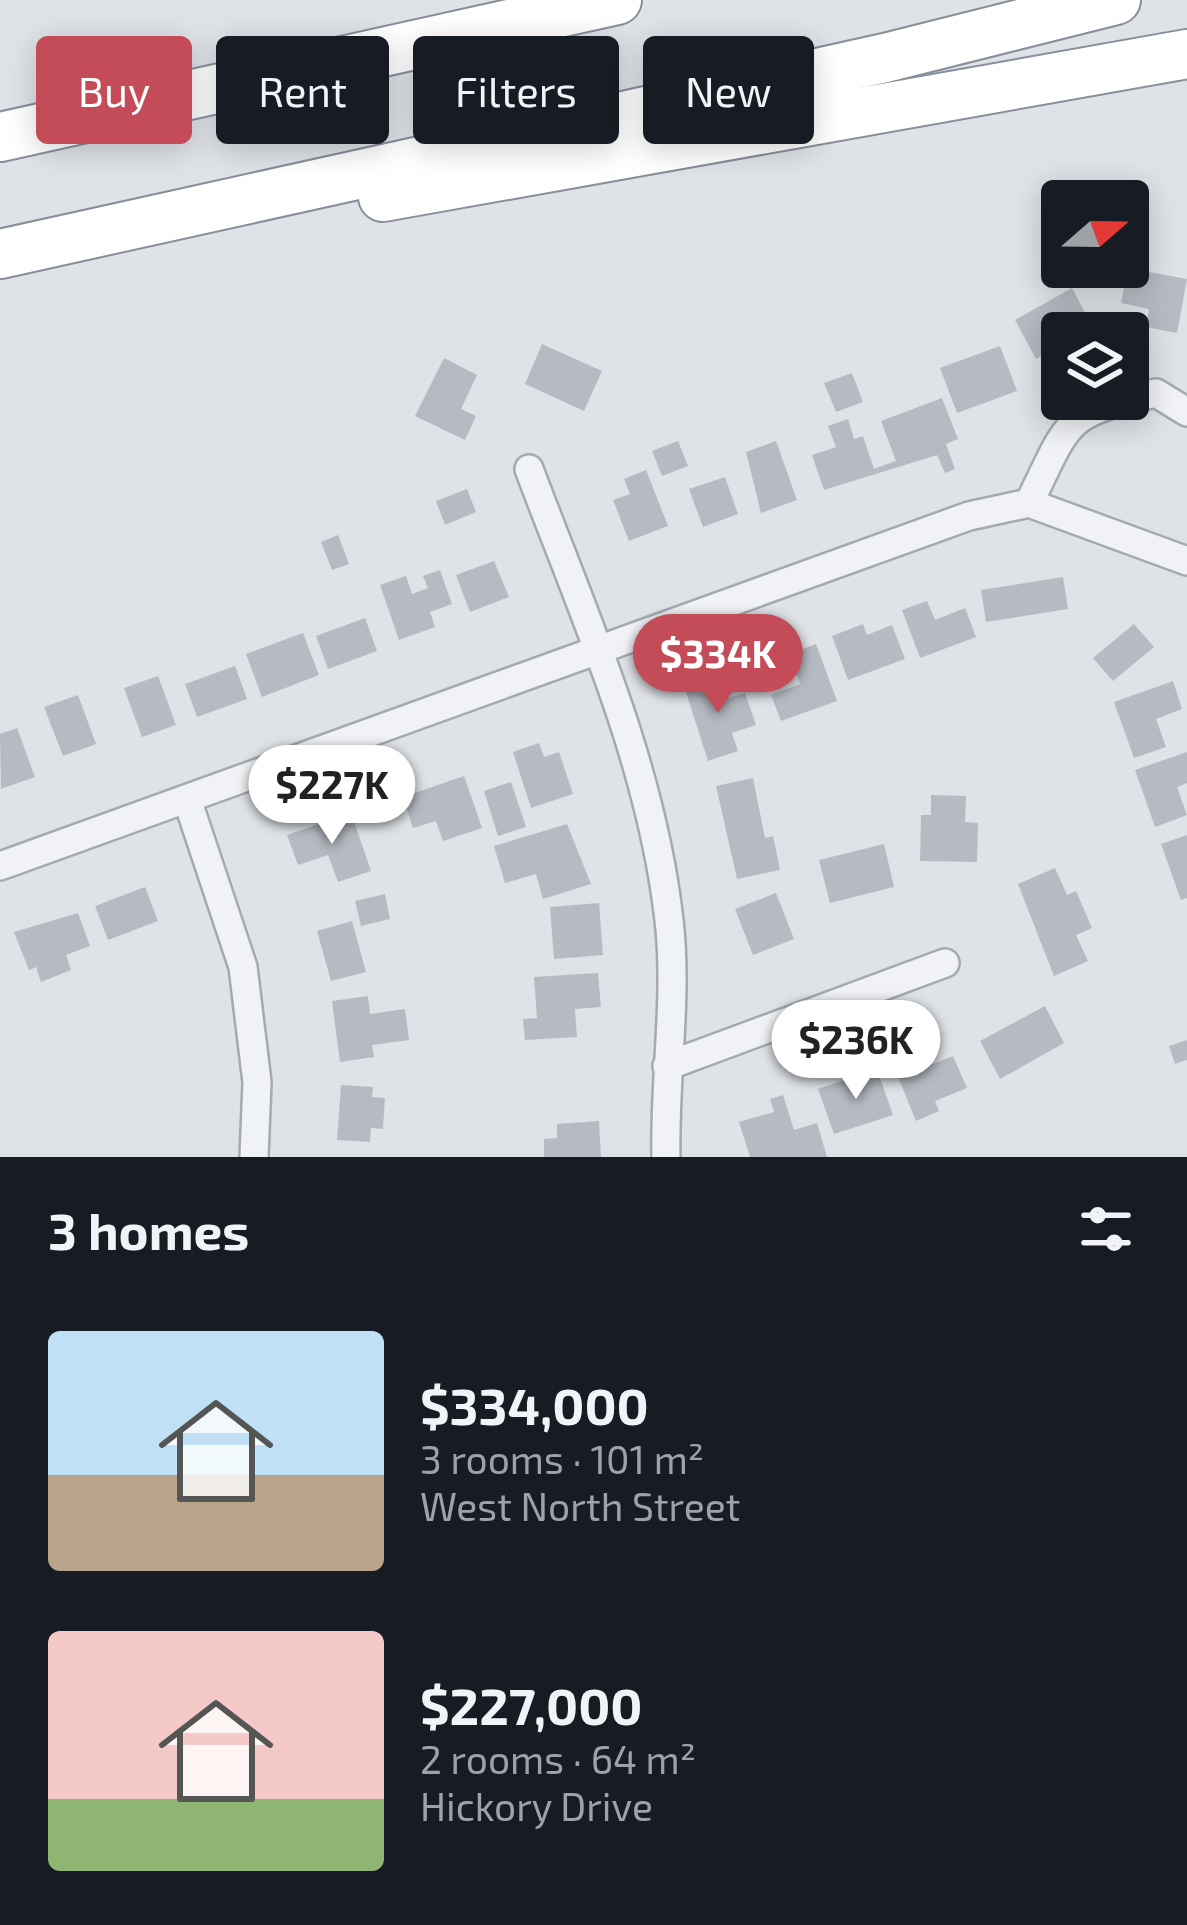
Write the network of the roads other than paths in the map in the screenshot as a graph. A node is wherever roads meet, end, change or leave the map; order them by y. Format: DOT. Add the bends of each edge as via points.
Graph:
graph roads {
  1 [pos="617,0"];
  2 [pos="1116,0"];
  3 [pos="1187,54"];
  4 [pos="0,137"];
  5 [pos="110,230"];
  6 [pos="0,254"];
  7 [pos="1187,412"];
  8 [pos="529,469"];
  9 [pos="1028,503"];
  10 [pos="1187,561"];
  11 [pos="597,651"];
  12 [pos="188,802"];
  13 [pos="0,866"];
  14 [pos="945,963"];
  15 [pos="667,1066"];
  16 [pos="254,1157"];
  17 [pos="667,1157"];
  1 -- 4 [label="highway"];
  2 -- 5 [label="highway"];
  3 -- 5 [label="highway" via="454,188"];
  5 -- 6 [label="highway"];
  7 -- 9 [label="street" via="1156,393 1092,407 1065,430"];
  8 -- 11 [label="street"];
  9 -- 10 [label="street"];
  9 -- 11 [label="street" via="969,516"];
  11 -- 12 [label="street"];
  11 -- 15 [label="street" via="627,726 659,855 670,925"];
  12 -- 13 [label="street"];
  12 -- 16 [label="street" via="243,967 257,1082"];
  14 -- 15 [label="street"];
  15 -- 17 [label="street"];
}
